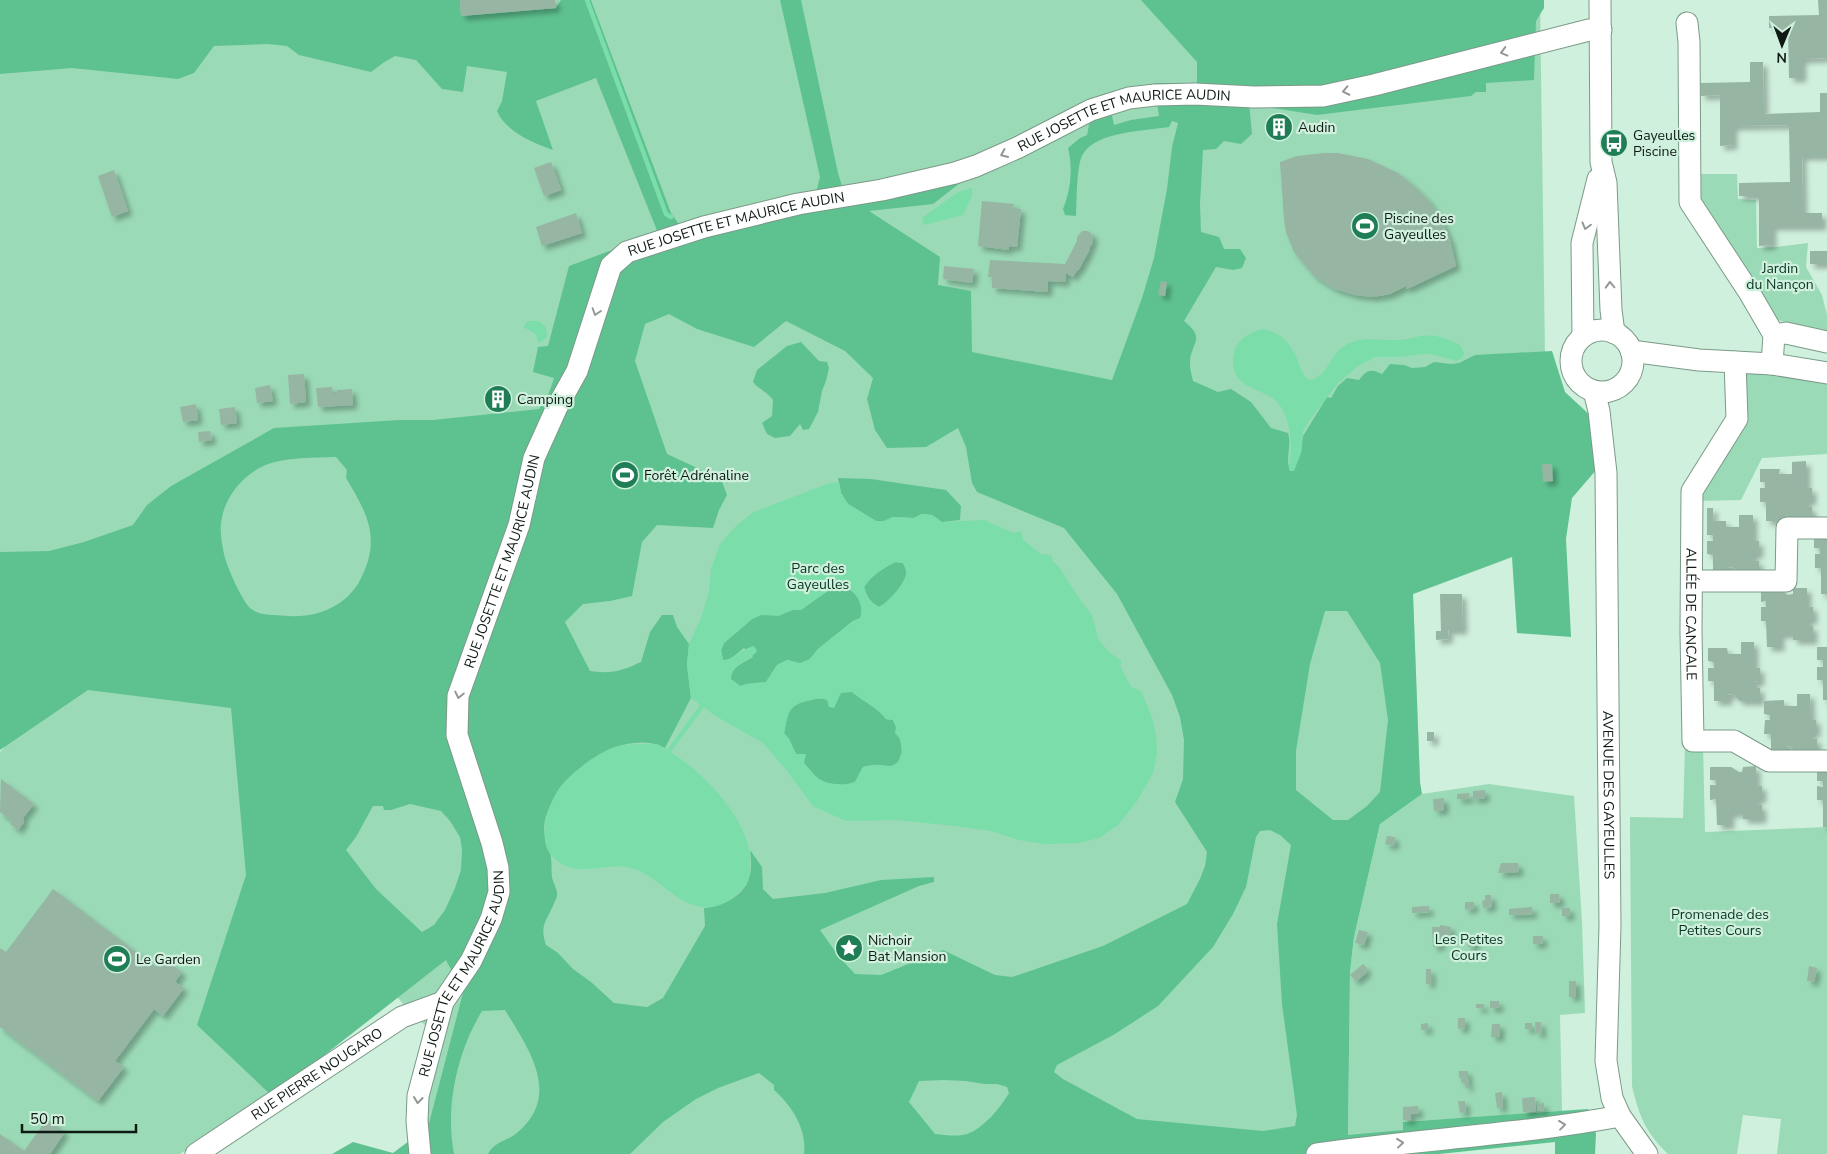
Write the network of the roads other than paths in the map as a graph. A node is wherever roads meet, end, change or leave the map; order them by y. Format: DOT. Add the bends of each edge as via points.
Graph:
graph roads {
  1 [pos="1600,0"];
  2 [pos="1687,23"];
  3 [pos="1601,30"];
  4 [pos="1601,162"];
  5 [pos="1614,333"];
  6 [pos="1774,335"];
  7 [pos="1583,336"];
  8 [pos="1827,342"];
  9 [pos="1631,351"];
  10 [pos="1699,360"];
  11 [pos="1735,362"];
  12 [pos="1772,364"];
  13 [pos="1630,372"];
  14 [pos="1827,373"];
  15 [pos="1616,388"];
  16 [pos="1594,391"];
  17 [pos="1606,473"];
  18 [pos="1827,528"];
  19 [pos="1693,581"];
  20 [pos="1827,761"];
  21 [pos="442,1002"];
  22 [pos="1620,1116"];
  23 [pos="196,1154"];
  24 [pos="420,1154"];
  25 [pos="1317,1154"];
  26 [pos="1647,1154"];
  1 -- 3 [label="street"];
  2 -- 6 [label="street" via="1690,202"];
  3 -- 4 [label="street"];
  3 -- 21 [label="street, RUE JOSETTE ET MAURICE AUDIN, one-way" via="1589,30 1323,96 1195,94 1129,98 1091,110 1020,147 955,173 882,190 798,204 704,227 627,252 611,266 577,371 534,458 519,525 458,696 457,735 492,843 499,892 491,919 471,961"];
  5 -- 4 [label="street, one-way" via="1606,183"];
  4 -- 7 [label="street, one-way" via="1582,243"];
  5 -- 7 [label="street" via="1598,331"];
  5 -- 9 [label="street"];
  6 -- 8 [label="street" via="1786,333"];
  6 -- 12 [label="street"];
  7 -- 16 [label="street" via="1574,348 1571,366 1580,383"];
  9 -- 10 [label="street"];
  9 -- 13 [label="street"];
  10 -- 11 [label="street"];
  10 -- 13 [label="street"];
  11 -- 12 [label="street"];
  11 -- 19 [label="street, ALLÉE DE CANCALE" via="1737,419 1692,491"];
  12 -- 14 [label="street"];
  13 -- 15 [label="street, AVENUE DES GAYEULLES"];
  15 -- 16 [label="street"];
  15 -- 17 [label="street, AVENUE DES GAYEULLES" via="1612,400"];
  16 -- 17 [label="street, AVENUE DES GAYEULLES"];
  17 -- 22 [label="street, AVENUE DES GAYEULLES" via="1610,926 1606,1061 1612,1098"];
  18 -- 19 [label="street" via="1787,528 1786,581"];
  19 -- 20 [label="street, ALLÉE DE CANCALE" via="1693,741 1734,741 1768,761"];
  21 -- 23 [label="street, RUE PIERRE NOUGARO" via="402,1017"];
  21 -- 24 [label="street, RUE JOSETTE ET MAURICE AUDIN, one-way" via="418,1096"];
  25 -- 22 [label="street, one-way"];
  22 -- 26 [label="street, AVENUE DES GAYEULLES"];
}
